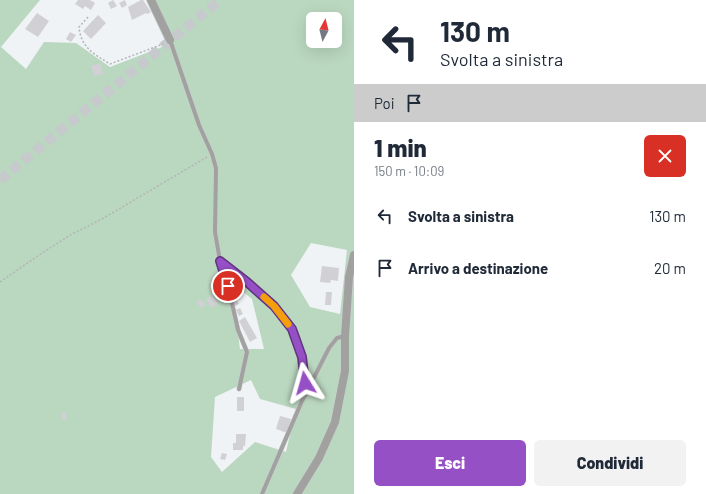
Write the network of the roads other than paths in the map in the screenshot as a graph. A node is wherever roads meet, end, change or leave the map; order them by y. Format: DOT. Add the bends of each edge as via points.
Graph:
graph roads {
  1 [pos="151,0"];
  2 [pos="170,40"];
  3 [pos="354,256"];
  4 [pos="220,261"];
  5 [pos="345,336"];
  6 [pos="239,389"];
  7 [pos="302,401"];
  8 [pos="262,494"];
  9 [pos="297,494"];
  1 -- 2 [label="street"];
  2 -- 4 [label="lane" via="216,168 215,232"];
  3 -- 5 [label="street" via="349,277"];
  4 -- 6 [label="lane" via="238,330 247,352"];
  4 -- 7 [label="lane" via="274,306 292,329 302,357 305,383"];
  5 -- 7 [label="lane" via="336,338 329,348"];
  5 -- 9 [label="street" via="345,371 335,422 319,458"];
  7 -- 8 [label="lane"];
}
